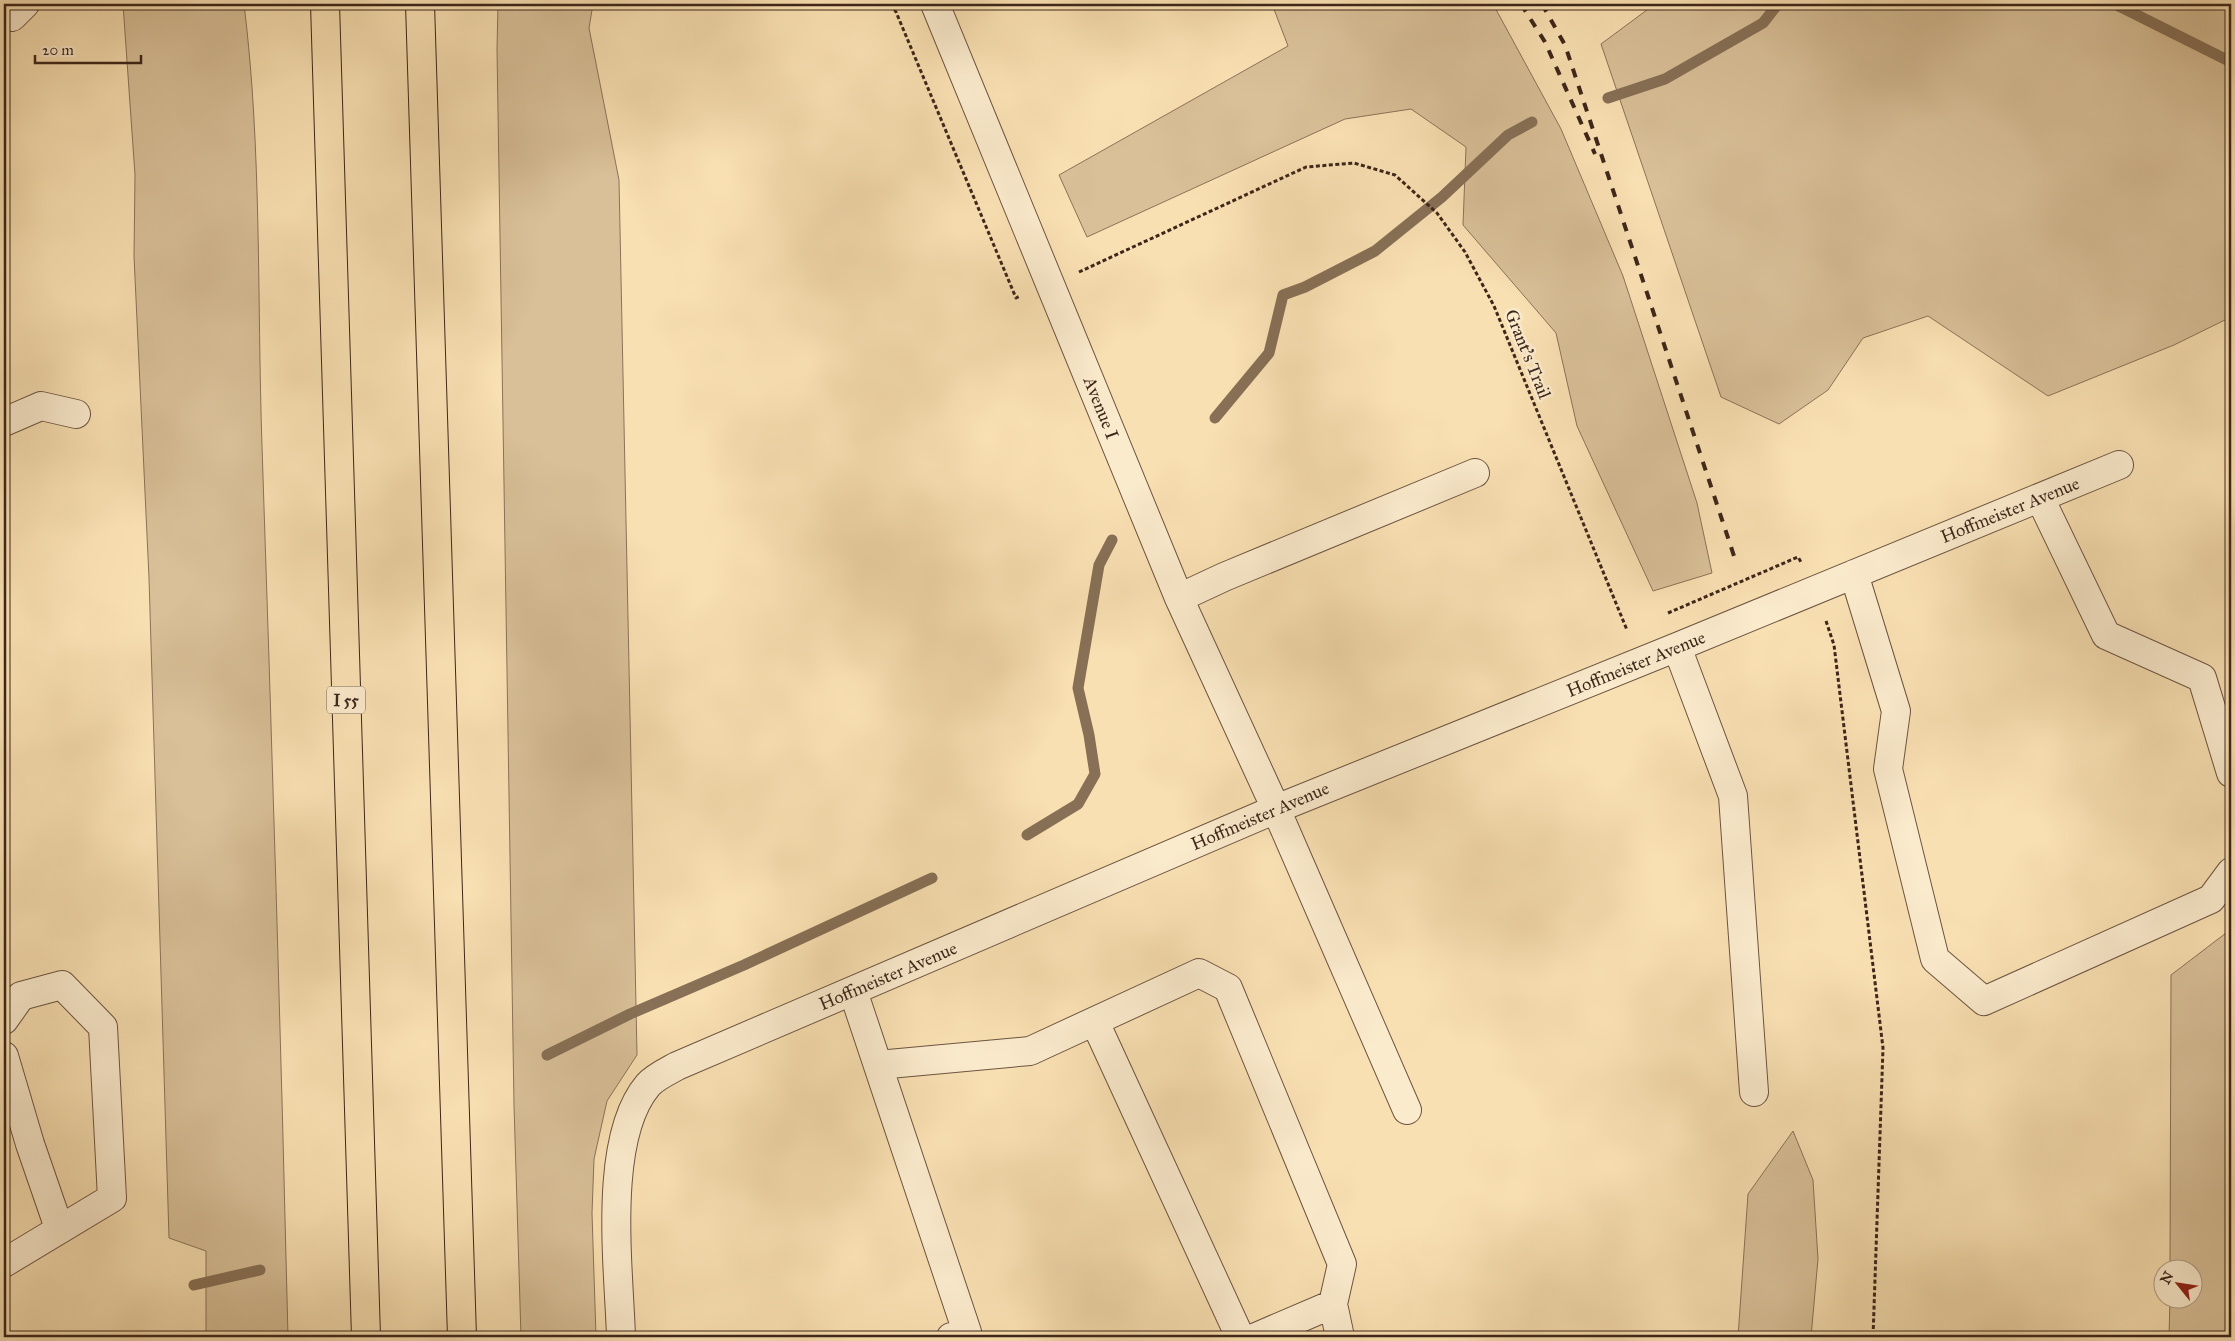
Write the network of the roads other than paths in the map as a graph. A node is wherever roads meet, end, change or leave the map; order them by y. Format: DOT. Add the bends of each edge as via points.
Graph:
graph roads {
  1 [pos="309,4"];
  2 [pos="324,4"];
  3 [pos="935,4"];
  4 [pos="421,9"];
  5 [pos="327,63"];
  6 [pos="76,414"];
  7 [pos="4,422"];
  8 [pos="2120,465"];
  9 [pos="1475,473"];
  10 [pos="2040,498"];
  11 [pos="1854,574"];
  12 [pos="1179,598"];
  13 [pos="1677,647"];
  14 [pos="2231,774"];
  15 [pos="1276,809"];
  16 [pos="2231,872"];
  17 [pos="853,991"];
  18 [pos="4,1020"];
  19 [pos="1095,1022"];
  20 [pos="4,1056"];
  21 [pos="878,1066"];
  22 [pos="1754,1092"];
  23 [pos="1407,1110"];
  24 [pos="59,1228"];
  25 [pos="4,1262"];
  26 [pos="1333,1304"];
  27 [pos="964,1335"];
  28 [pos="366,1337"];
  29 [pos="462,1337"];
  30 [pos="621,1337"];
  31 [pos="1240,1337"];
  32 [pos="1256,1337"];
  33 [pos="1340,1337"];
  1 -- 5 [label="highway"];
  2 -- 5 [label="highway, I 55"];
  3 -- 12 [label="street, Avenue I"];
  4 -- 29 [label="highway"];
  5 -- 28 [label="highway, I 55"];
  6 -- 7 [label="street" via="41,406"];
  8 -- 10 [label="street, Hoffmeister Avenue"];
  9 -- 12 [label="street"];
  10 -- 11 [label="street, Hoffmeister Avenue"];
  10 -- 14 [label="street" via="2106,635 2202,678"];
  11 -- 13 [label="street, Hoffmeister Avenue"];
  11 -- 16 [label="street" via="1896,711 1888,769 1935,959 1984,1000 2211,899"];
  12 -- 15 [label="street, Avenue I"];
  13 -- 15 [label="street, Hoffmeister Avenue"];
  13 -- 22 [label="street" via="1733,796"];
  15 -- 17 [label="street, Hoffmeister Avenue"];
  15 -- 23 [label="street, Avenue I"];
  17 -- 21 [label="street"];
  17 -- 30 [label="street, Hoffmeister Avenue" via="677,1066 649,1084 635,1108 620,1148 616,1201"];
  18 -- 24 [label="street" via="21,996 62,985 103,1027 112,1198"];
  19 -- 21 [label="street" via="1030,1052"];
  19 -- 26 [label="street" via="1200,974 1228,988 1342,1264"];
  19 -- 31 [label="street"];
  20 -- 24 [label="street"];
  21 -- 27 [label="street"];
  24 -- 25 [label="street"];
  26 -- 32 [label="street"];
  26 -- 33 [label="street"];
}
